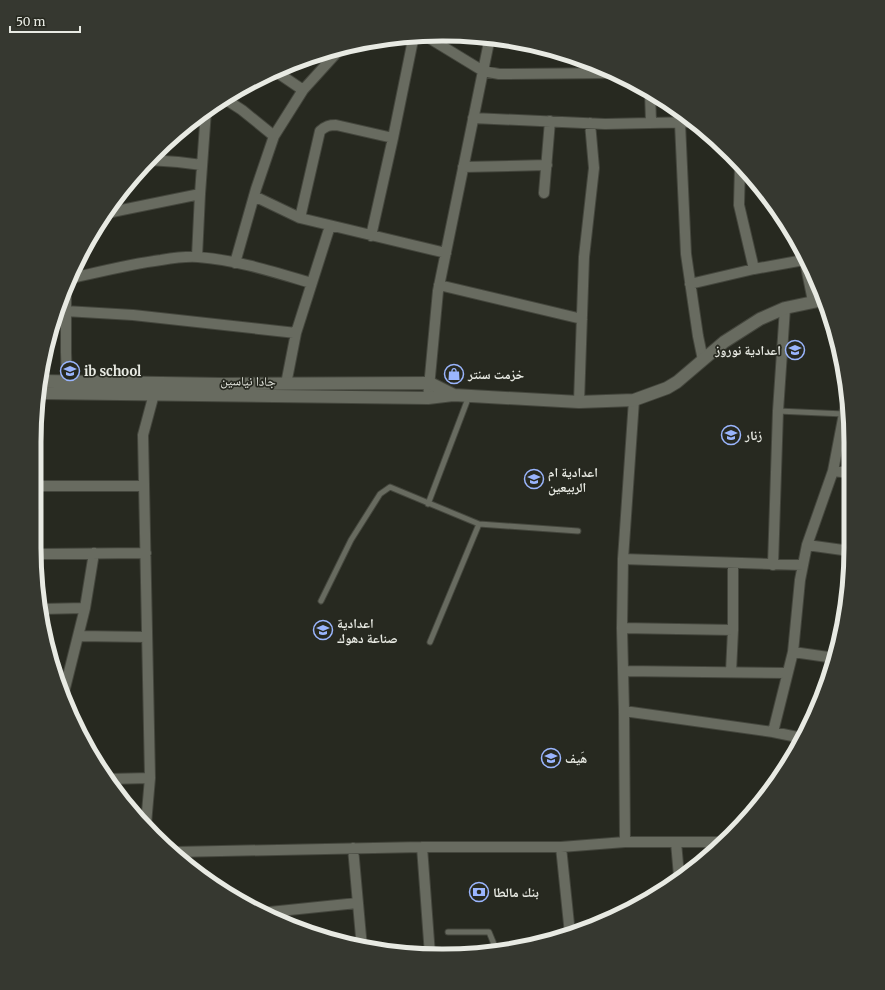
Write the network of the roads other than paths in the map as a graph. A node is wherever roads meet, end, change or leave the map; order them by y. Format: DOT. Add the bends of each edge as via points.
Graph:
graph roads {
  1 [pos="435,41"];
  2 [pos="413,42"];
  3 [pos="489,44"];
  4 [pos="331,57"];
  5 [pos="483,70"];
  6 [pos="599,73"];
  7 [pos="281,75"];
  8 [pos="303,90"];
  9 [pos="650,99"];
  10 [pos="230,102"];
  11 [pos="473,118"];
  12 [pos="205,119"];
  13 [pos="550,121"];
  14 [pos="590,123"];
  15 [pos="651,123"];
  16 [pos="680,123"];
  17 [pos="685,123"];
  18 [pos="274,136"];
  19 [pos="393,138"];
  20 [pos="157,161"];
  21 [pos="202,165"];
  22 [pos="546,165"];
  23 [pos="463,167"];
  24 [pos="740,174"];
  25 [pos="544,193"];
  26 [pos="200,194"];
  27 [pos="254,196"];
  28 [pos="115,211"];
  29 [pos="300,218"];
  30 [pos="330,226"];
  31 [pos="371,236"];
  32 [pos="446,253"];
  33 [pos="197,257"];
  34 [pos="799,257"];
  35 [pos="235,263"];
  36 [pos="754,269"];
  37 [pos="77,278"];
  38 [pos="311,283"];
  39 [pos="690,284"];
  40 [pos="439,285"];
  41 [pos="818,301"];
  42 [pos="65,305"];
  43 [pos="785,308"];
  44 [pos="65,311"];
  45 [pos="582,319"];
  46 [pos="296,333"];
  47 [pos="703,360"];
  48 [pos="46,381"];
  49 [pos="67,382"];
  50 [pos="430,383"];
  51 [pos="286,384"];
  52 [pos="44,392"];
  53 [pos="154,394"];
  54 [pos="454,395"];
  55 [pos="470,395"];
  56 [pos="428,398"];
  57 [pos="634,400"];
  58 [pos="579,402"];
  59 [pos="778,411"];
  60 [pos="843,414"];
  61 [pos="843,419"];
  62 [pos="833,471"];
  63 [pos="844,472"];
  64 [pos="41,486"];
  65 [pos="144,486"];
  66 [pos="428,504"];
  67 [pos="479,524"];
  68 [pos="578,530"];
  69 [pos="807,545"];
  70 [pos="844,549"];
  71 [pos="94,553"];
  72 [pos="146,553"];
  73 [pos="41,554"];
  74 [pos="624,559"];
  75 [pos="732,563"];
  76 [pos="773,565"];
  77 [pos="803,565"];
  78 [pos="321,601"];
  79 [pos="86,608"];
  80 [pos="46,609"];
  81 [pos="622,628"];
  82 [pos="733,630"];
  83 [pos="78,636"];
  84 [pos="148,637"];
  85 [pos="430,642"];
  86 [pos="793,652"];
  87 [pos="828,657"];
  88 [pos="623,671"];
  89 [pos="731,672"];
  90 [pos="787,673"];
  91 [pos="66,686"];
  92 [pos="624,711"];
  93 [pos="773,732"];
  94 [pos="796,737"];
  95 [pos="150,778"];
  96 [pos="115,779"];
  97 [pos="147,818"];
  98 [pos="625,842"];
  99 [pos="676,842"];
  100 [pos="714,842"];
  101 [pos="422,847"];
  102 [pos="561,847"];
  103 [pos="353,848"];
  104 [pos="181,852"];
  105 [pos="679,871"];
  106 [pos="357,903"];
  107 [pos="274,912"];
  108 [pos="569,929"];
  109 [pos="448,932"];
  110 [pos="361,940"];
  111 [pos="495,946"];
  112 [pos="430,949"];
  1 -- 5 [label="street"];
  2 -- 19 [label="street"];
  3 -- 5 [label="street"];
  4 -- 8 [label="street"];
  5 -- 6 [label="street" via="499,74"];
  5 -- 11 [label="street"];
  7 -- 8 [label="street"];
  8 -- 18 [label="street"];
  9 -- 15 [label="street"];
  10 -- 18 [label="street"];
  11 -- 13 [label="street"];
  11 -- 23 [label="street"];
  12 -- 21 [label="street"];
  13 -- 14 [label="street"];
  13 -- 22 [label="street"];
  14 -- 15 [label="street"];
  14 -- 45 [label="street" via="594,168 584,257"];
  15 -- 16 [label="street"];
  16 -- 17 [label="street"];
  16 -- 39 [label="street" via="686,254"];
  18 -- 27 [label="street"];
  19 -- 29 [label="street" via="336,125 330,125 320,131"];
  19 -- 31 [label="street"];
  20 -- 21 [label="street"];
  21 -- 26 [label="street"];
  22 -- 23 [label="street"];
  22 -- 25 [label="street"];
  23 -- 32 [label="street"];
  24 -- 36 [label="street" via="739,205"];
  26 -- 28 [label="street"];
  26 -- 33 [label="street"];
  27 -- 29 [label="street"];
  27 -- 35 [label="street"];
  29 -- 30 [label="street"];
  30 -- 31 [label="street"];
  30 -- 38 [label="street"];
  31 -- 32 [label="street"];
  32 -- 40 [label="street"];
  33 -- 35 [label="street"];
  33 -- 37 [label="street" via="133,264"];
  34 -- 36 [label="street"];
  35 -- 38 [label="street"];
  36 -- 39 [label="street"];
  38 -- 46 [label="street"];
  39 -- 47 [label="street"];
  40 -- 45 [label="street"];
  40 -- 50 [label="street"];
  41 -- 43 [label="street, جادا نیاسین"];
  42 -- 44 [label="street"];
  43 -- 47 [label="street, جادا نیاسین" via="747,326"];
  43 -- 59 [label="street"];
  44 -- 46 [label="street" via="133,315"];
  44 -- 49 [label="street"];
  45 -- 58 [label="street"];
  46 -- 51 [label="street"];
  47 -- 57 [label="street, جادا نیاسین" via="667,388"];
  48 -- 49 [label="street, جادا نیاسین"];
  49 -- 51 [label="street, جادا نیاسین"];
  50 -- 51 [label="street, جادا نیاسین"];
  50 -- 54 [label="street"];
  50 -- 56 [label="street"];
  52 -- 53 [label="street, جادا نیاسین"];
  53 -- 56 [label="street, جادا نیاسین"];
  53 -- 65 [label="street" via="143,435"];
  54 -- 55 [label="street, جادا نیاسین"];
  54 -- 56 [label="street, جادا نیاسین"];
  55 -- 58 [label="street, جادا نیاسین"];
  55 -- 66 [label="lane"];
  57 -- 58 [label="street, جادا نیاسین"];
  57 -- 74 [label="street"];
  59 -- 60 [label="lane"];
  59 -- 76 [label="street"];
  61 -- 62 [label="street"];
  62 -- 63 [label="street"];
  62 -- 69 [label="street"];
  64 -- 65 [label="street"];
  65 -- 72 [label="street"];
  66 -- 67 [label="lane"];
  66 -- 78 [label="lane" via="390,487 380,494 351,540"];
  67 -- 68 [label="lane"];
  67 -- 85 [label="lane"];
  69 -- 70 [label="street"];
  69 -- 77 [label="street"];
  71 -- 72 [label="street"];
  71 -- 73 [label="street"];
  71 -- 79 [label="street"];
  72 -- 84 [label="street"];
  74 -- 75 [label="street"];
  74 -- 81 [label="street"];
  75 -- 76 [label="street"];
  75 -- 82 [label="street"];
  76 -- 77 [label="street"];
  77 -- 86 [label="street"];
  79 -- 80 [label="street"];
  79 -- 83 [label="street"];
  81 -- 82 [label="street"];
  81 -- 88 [label="street"];
  82 -- 89 [label="street"];
  83 -- 84 [label="street"];
  83 -- 91 [label="street"];
  84 -- 95 [label="street"];
  86 -- 87 [label="street"];
  86 -- 90 [label="street"];
  88 -- 89 [label="street"];
  88 -- 92 [label="street"];
  89 -- 90 [label="street"];
  90 -- 93 [label="street"];
  92 -- 93 [label="street"];
  92 -- 98 [label="street"];
  93 -- 94 [label="street"];
  95 -- 96 [label="street"];
  95 -- 97 [label="street"];
  98 -- 99 [label="street"];
  98 -- 102 [label="street"];
  99 -- 100 [label="street"];
  99 -- 105 [label="street"];
  101 -- 102 [label="street"];
  101 -- 103 [label="street"];
  101 -- 112 [label="street"];
  102 -- 108 [label="street"];
  103 -- 104 [label="street"];
  103 -- 106 [label="street"];
  106 -- 107 [label="street"];
  106 -- 110 [label="street"];
  109 -- 111 [label="lane" via="489,932"];
}
